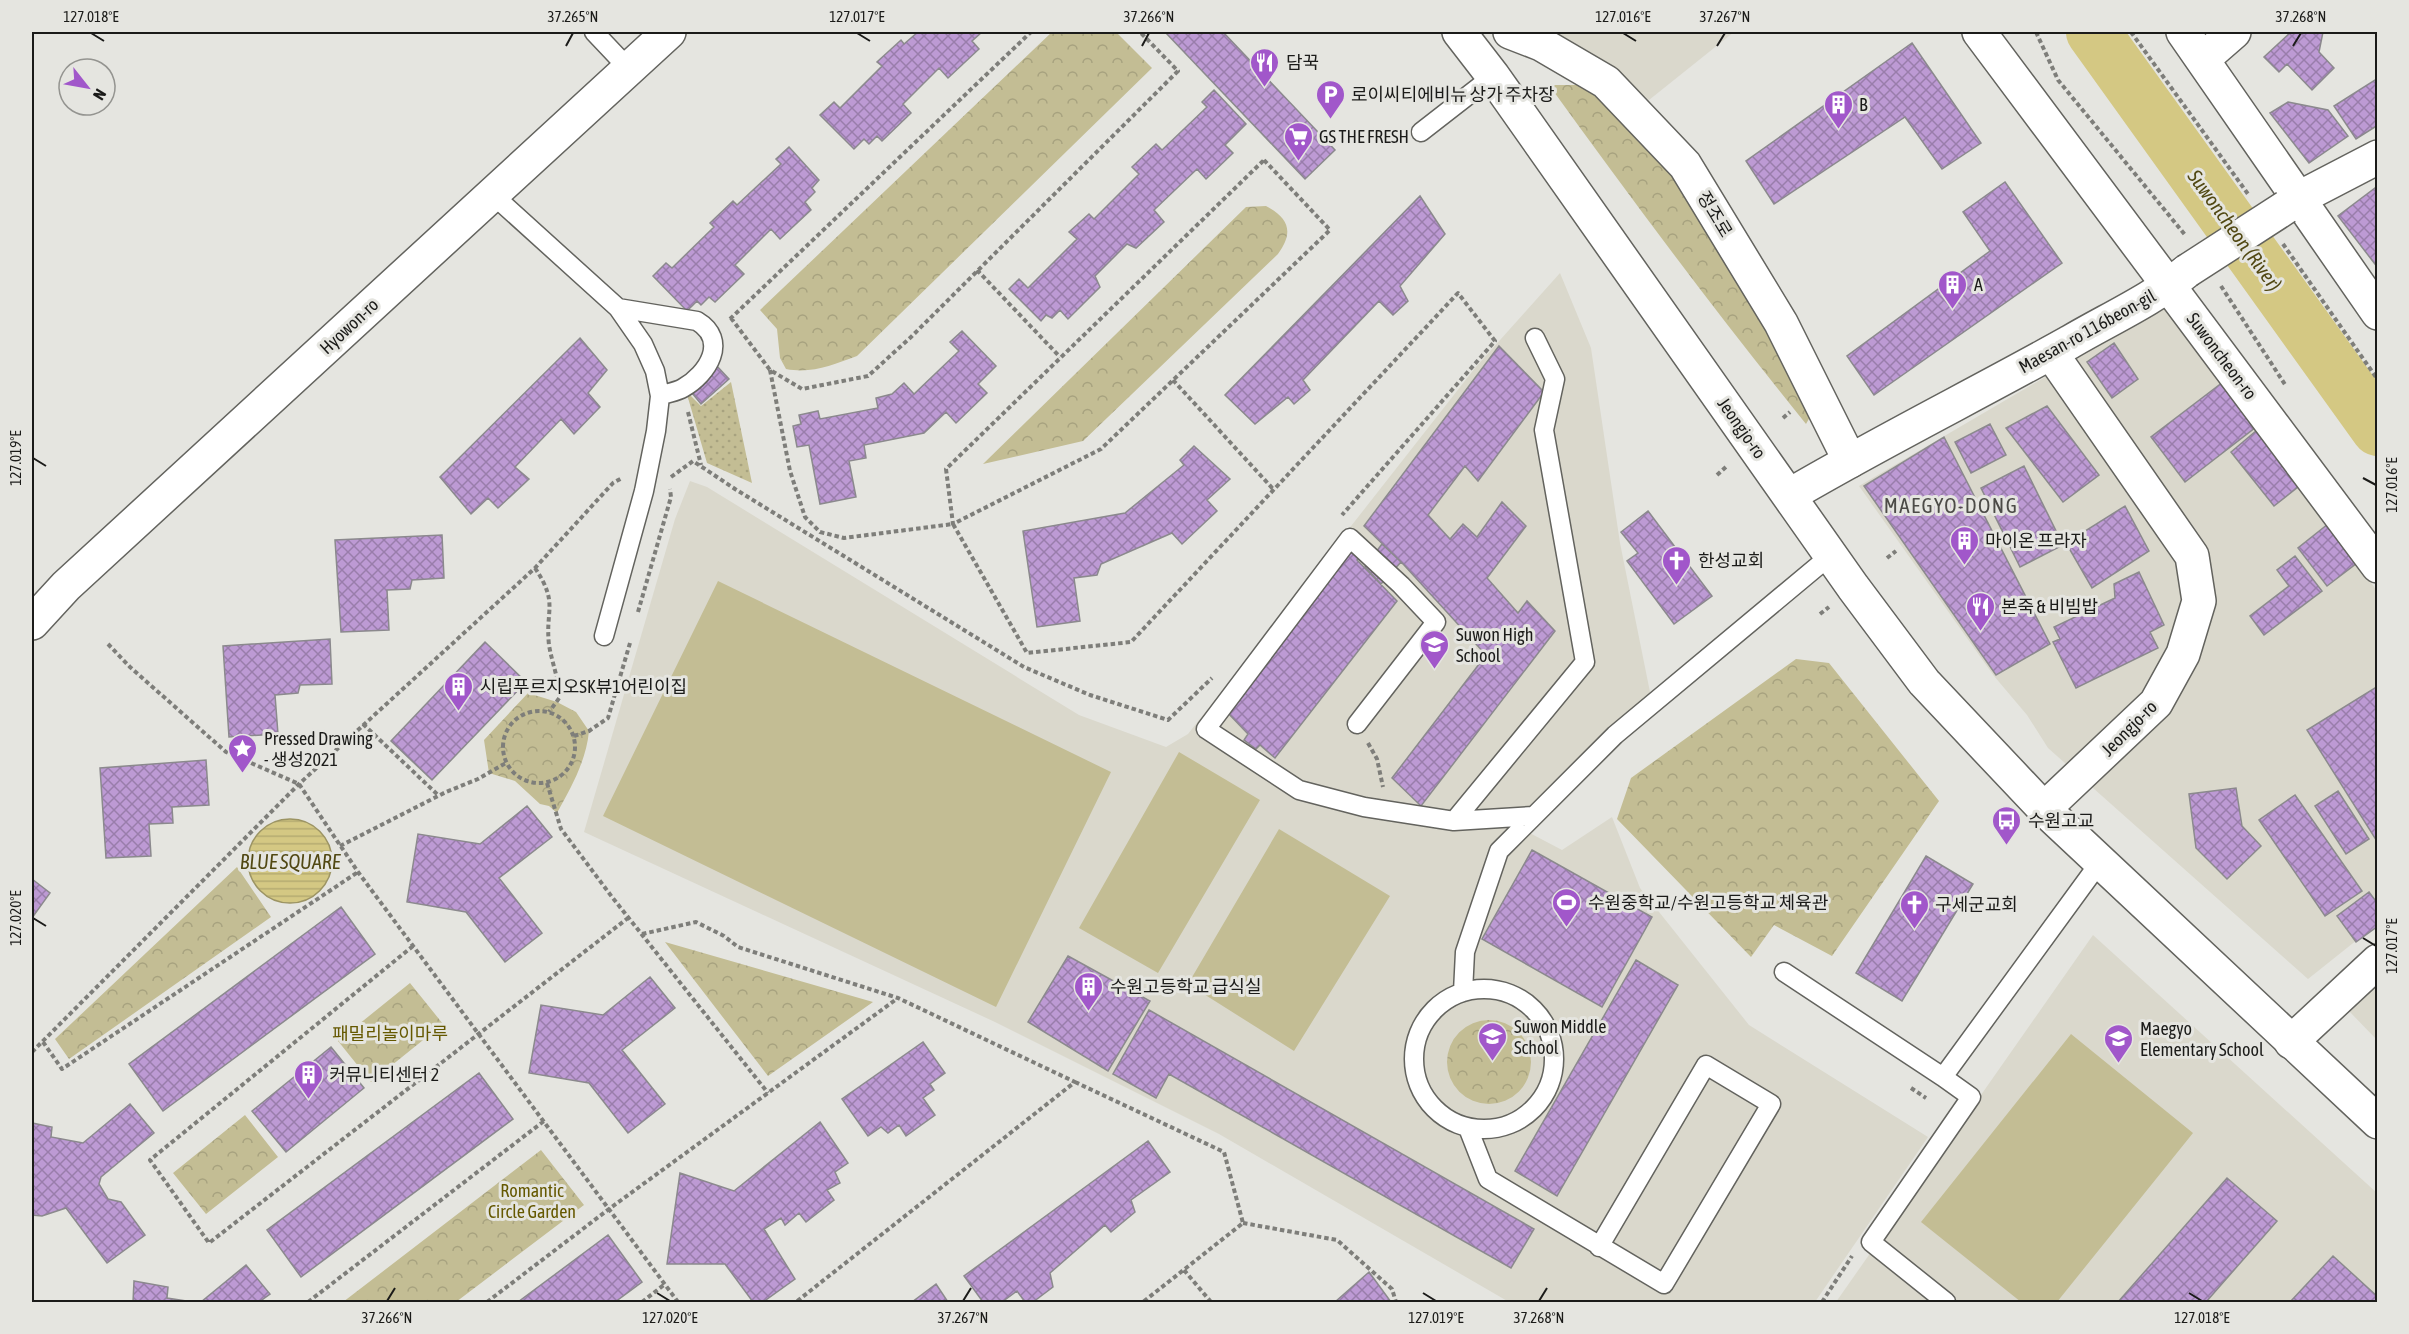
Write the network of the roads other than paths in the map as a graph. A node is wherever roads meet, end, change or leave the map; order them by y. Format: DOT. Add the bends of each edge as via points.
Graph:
graph roads {
  1 [pos="594,32"];
  2 [pos="669,32"];
  3 [pos="1459,32"];
  4 [pos="1510,32"];
  5 [pos="1979,32"];
  6 [pos="2183,32"];
  7 [pos="2234,32"];
  8 [pos="2203,60"];
  9 [pos="629,69"];
  10 [pos="1493,76"];
  11 [pos="1421,132"];
  12 [pos="2378,157"];
  13 [pos="492,194"];
  14 [pos="2292,203"];
  15 [pos="2178,278"];
  16 [pos="618,308"];
  17 [pos="2378,313"];
  18 [pos="1535,338"];
  19 [pos="2051,352"];
  20 [pos="660,396"];
  21 [pos="1850,461"];
  22 [pos="1790,495"];
  23 [pos="1831,555"];
  24 [pos="2378,566"];
  25 [pos="32,623"];
  26 [pos="604,636"];
  27 [pos="1358,724"];
  28 [pos="2044,809"];
  29 [pos="1533,816"];
  30 [pos="1454,821"];
  31 [pos="2100,862"];
  32 [pos="2378,961"];
  33 [pos="1784,972"];
  34 [pos="1463,992"];
  35 [pos="2291,1042"];
  36 [pos="1943,1077"];
  37 [pos="2378,1122"];
  38 [pos="1468,1128"];
  39 [pos="1599,1247"];
  40 [pos="1946,1302"];
  1 -- 9 [label="lane"];
  2 -- 9 [label="street, Hyowon-ro"];
  3 -- 10 [label="street, Jeongjo-ro"];
  4 -- 21 [label="street, 정조로" via="1541,44 1606,82 1685,165 1781,322"];
  5 -- 15 [label="street, Suwoncheon-ro"];
  6 -- 8 [label="street"];
  7 -- 8 [label="street"];
  8 -- 14 [label="street"];
  9 -- 13 [label="street, Hyowon-ro"];
  10 -- 11 [label="lane"];
  10 -- 22 [label="street, Jeongjo-ro"];
  12 -- 14 [label="street, Maesan-ro 116beon-gil"];
  13 -- 16 [label="lane"];
  13 -- 25 [label="street, Hyowon-ro" via="66,586"];
  14 -- 15 [label="street, Maesan-ro 116beon-gil, bridge"];
  14 -- 17 [label="street"];
  15 -- 19 [label="street, Maesan-ro 116beon-gil"];
  15 -- 24 [label="street, Suwoncheon-ro" via="2226,360"];
  16 -- 20 [label="lane" via="643,344 655,370"];
  16 -- 20 [label="lane" via="697,321 706,327 714,345 712,357 683,388"];
  18 -- 30 [label="lane" via="1555,379 1544,430 1585,662"];
  19 -- 21 [label="street, Maesan-ro 116beon-gil"];
  19 -- 28 [label="street, Jeongjo-ro" via="2192,556 2199,601 2183,654 2156,703"];
  20 -- 26 [label="lane" via="646,477"];
  21 -- 22 [label="street, Maesan-ro 116beon-gil"];
  22 -- 23 [label="street, Jeongjo-ro"];
  23 -- 28 [label="street, Jeongjo-ro" via="1924,682"];
  23 -- 29 [label="lane" via="1615,735"];
  27 -- 30 [label="lane" via="1436,622 1350,538 1206,729 1299,790 1364,807"];
  28 -- 31 [label="street, Jeongjo-ro"];
  29 -- 30 [label="lane"];
  29 -- 34 [label="lane" via="1499,851 1465,952"];
  31 -- 35 [label="street, Jeongjo-ro"];
  31 -- 36 [label="lane"];
  32 -- 35 [label="street"];
  33 -- 36 [label="lane"];
  34 -- 38 [label="lane" via="1442,1002 1425,1020 1416,1041 1413,1063 1418,1086 1429,1105 1447,1120"];
  34 -- 38 [label="lane" via="1487,988 1510,993 1531,1006 1546,1024 1554,1047 1554,1071 1546,1094 1532,1112 1513,1124 1490,1130"];
  35 -- 37 [label="street, Jeongjo-ro"];
  36 -- 40 [label="lane" via="1971,1097 1871,1242"];
  38 -- 39 [label="lane" via="1488,1179"];
  39 -- 39 [label="lane" via="1664,1284 1771,1104 1706,1065"];
}
